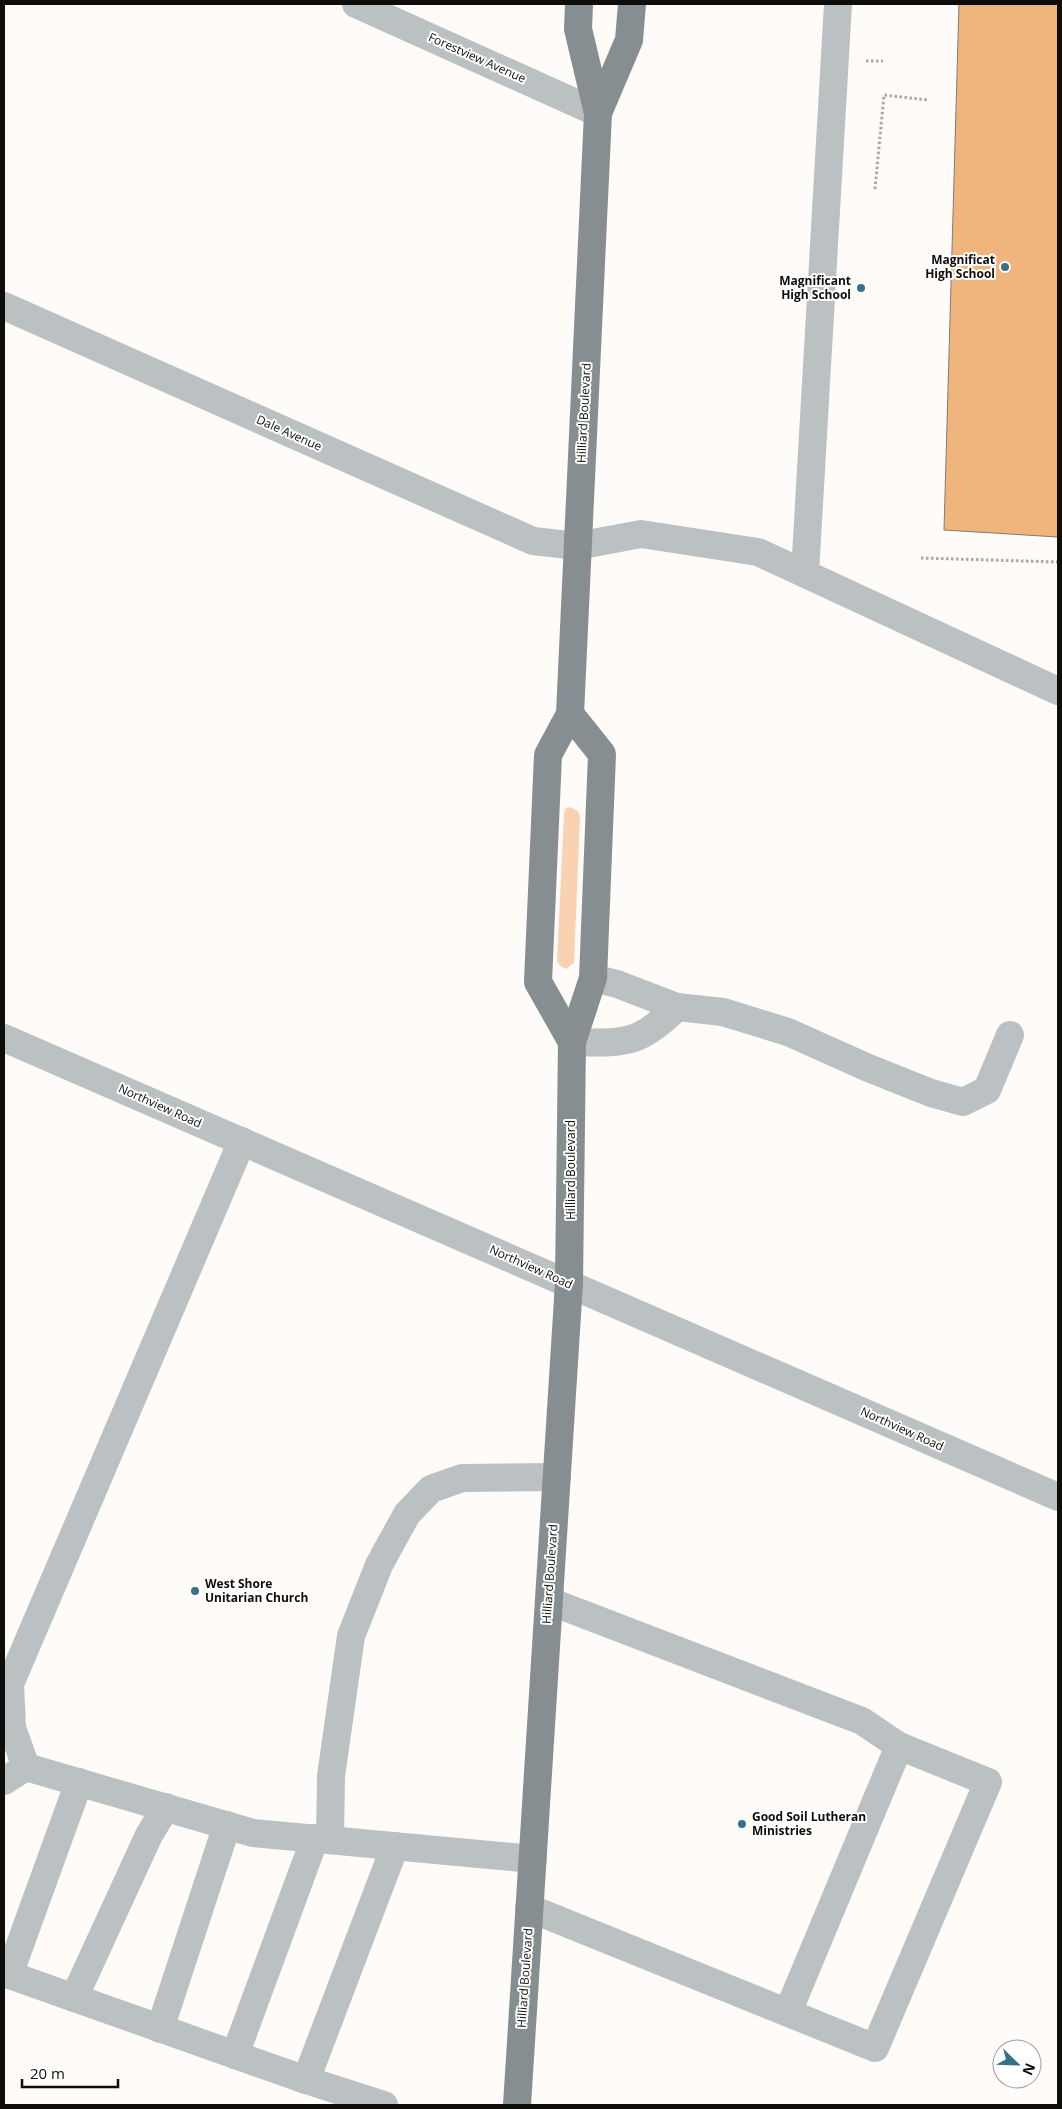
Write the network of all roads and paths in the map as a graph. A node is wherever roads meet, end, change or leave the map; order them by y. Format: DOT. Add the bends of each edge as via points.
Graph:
graph roads {
  1 [pos="356,4"];
  2 [pos="579,4"];
  3 [pos="632,4"];
  4 [pos="838,4"];
  5 [pos="928,100"];
  6 [pos="598,113"];
  7 [pos="875,190"];
  8 [pos="4,306"];
  9 [pos="577,546"];
  10 [pos="921,558"];
  11 [pos="1058,562"];
  12 [pos="805,573"];
  13 [pos="1058,691"];
  14 [pos="570,714"];
  15 [pos="593,978"];
  16 [pos="677,1008"];
  17 [pos="1010,1035"];
  18 [pos="4,1038"];
  19 [pos="572,1042"];
  20 [pos="242,1141"];
  21 [pos="569,1283"];
  22 [pos="557,1477"];
  23 [pos="1058,1497"];
  24 [pos="549,1601"];
  25 [pos="900,1746"];
  26 [pos="26,1767"];
  27 [pos="4,1781"];
  28 [pos="79,1782"];
  29 [pos="166,1807"];
  30 [pos="227,1825"];
  31 [pos="322,1839"];
  32 [pos="395,1846"];
  33 [pos="533,1859"];
  34 [pos="530,1908"];
  35 [pos="7,1974"];
  36 [pos="74,1998"];
  37 [pos="788,2012"];
  38 [pos="160,2029"];
  39 [pos="234,2055"];
  40 [pos="306,2080"];
  41 [pos="384,2105"];
  42 [pos="517,2105"];
  1 -- 6 [label="street, Forestview Avenue"];
  2 -- 6 [label="main road, Hilliard Boulevard" via="578,29"];
  3 -- 6 [label="main road, Hilliard Boulevard" via="629,40"];
  4 -- 12 [label="street"];
  5 -- 7 [label="path" via="884,95"];
  6 -- 9 [label="main road, Hilliard Boulevard"];
  8 -- 9 [label="street, Dale Avenue" via="533,541"];
  9 -- 12 [label="street, Dale Avenue" via="641,534 758,552"];
  9 -- 14 [label="main road, Hilliard Boulevard"];
  10 -- 11 [label="path"];
  12 -- 13 [label="street, Dale Avenue"];
  14 -- 15 [label="main road, Hilliard Boulevard" via="602,754"];
  14 -- 19 [label="main road, Hilliard Boulevard" via="548,756 538,982"];
  15 -- 16 [label="street"];
  15 -- 19 [label="main road, Hilliard Boulevard"];
  16 -- 17 [label="street" via="723,1012 788,1032 866,1067 963,1102 987,1090"];
  16 -- 19 [label="street" via="641,1036 620,1043"];
  18 -- 20 [label="street, Northview Road"];
  19 -- 21 [label="main road, Hilliard Boulevard"];
  20 -- 21 [label="street, Northview Road"];
  20 -- 26 [label="street" via="10,1684 12,1728"];
  21 -- 22 [label="main road, Hilliard Boulevard"];
  21 -- 23 [label="street, Northview Road"];
  22 -- 24 [label="main road, Hilliard Boulevard"];
  22 -- 31 [label="street" via="462,1478 430,1489 407,1514 379,1565 351,1636"];
  24 -- 25 [label="street" via="862,1721"];
  24 -- 33 [label="main road, Hilliard Boulevard"];
  25 -- 37 [label="street"];
  25 -- 37 [label="street" via="988,1782 875,2048"];
  26 -- 27 [label="street"];
  26 -- 28 [label="street"];
  28 -- 29 [label="street"];
  28 -- 35 [label="street"];
  29 -- 30 [label="street"];
  29 -- 36 [label="street" via="149,1835"];
  30 -- 31 [label="street" via="253,1833"];
  30 -- 38 [label="street"];
  31 -- 32 [label="street"];
  31 -- 39 [label="street"];
  32 -- 33 [label="street"];
  32 -- 40 [label="street"];
  33 -- 34 [label="main road, Hilliard Boulevard"];
  34 -- 37 [label="street"];
  34 -- 42 [label="main road, Hilliard Boulevard"];
  35 -- 36 [label="street"];
  36 -- 38 [label="street"];
  38 -- 39 [label="street"];
  39 -- 40 [label="street"];
  40 -- 41 [label="street"];
}
